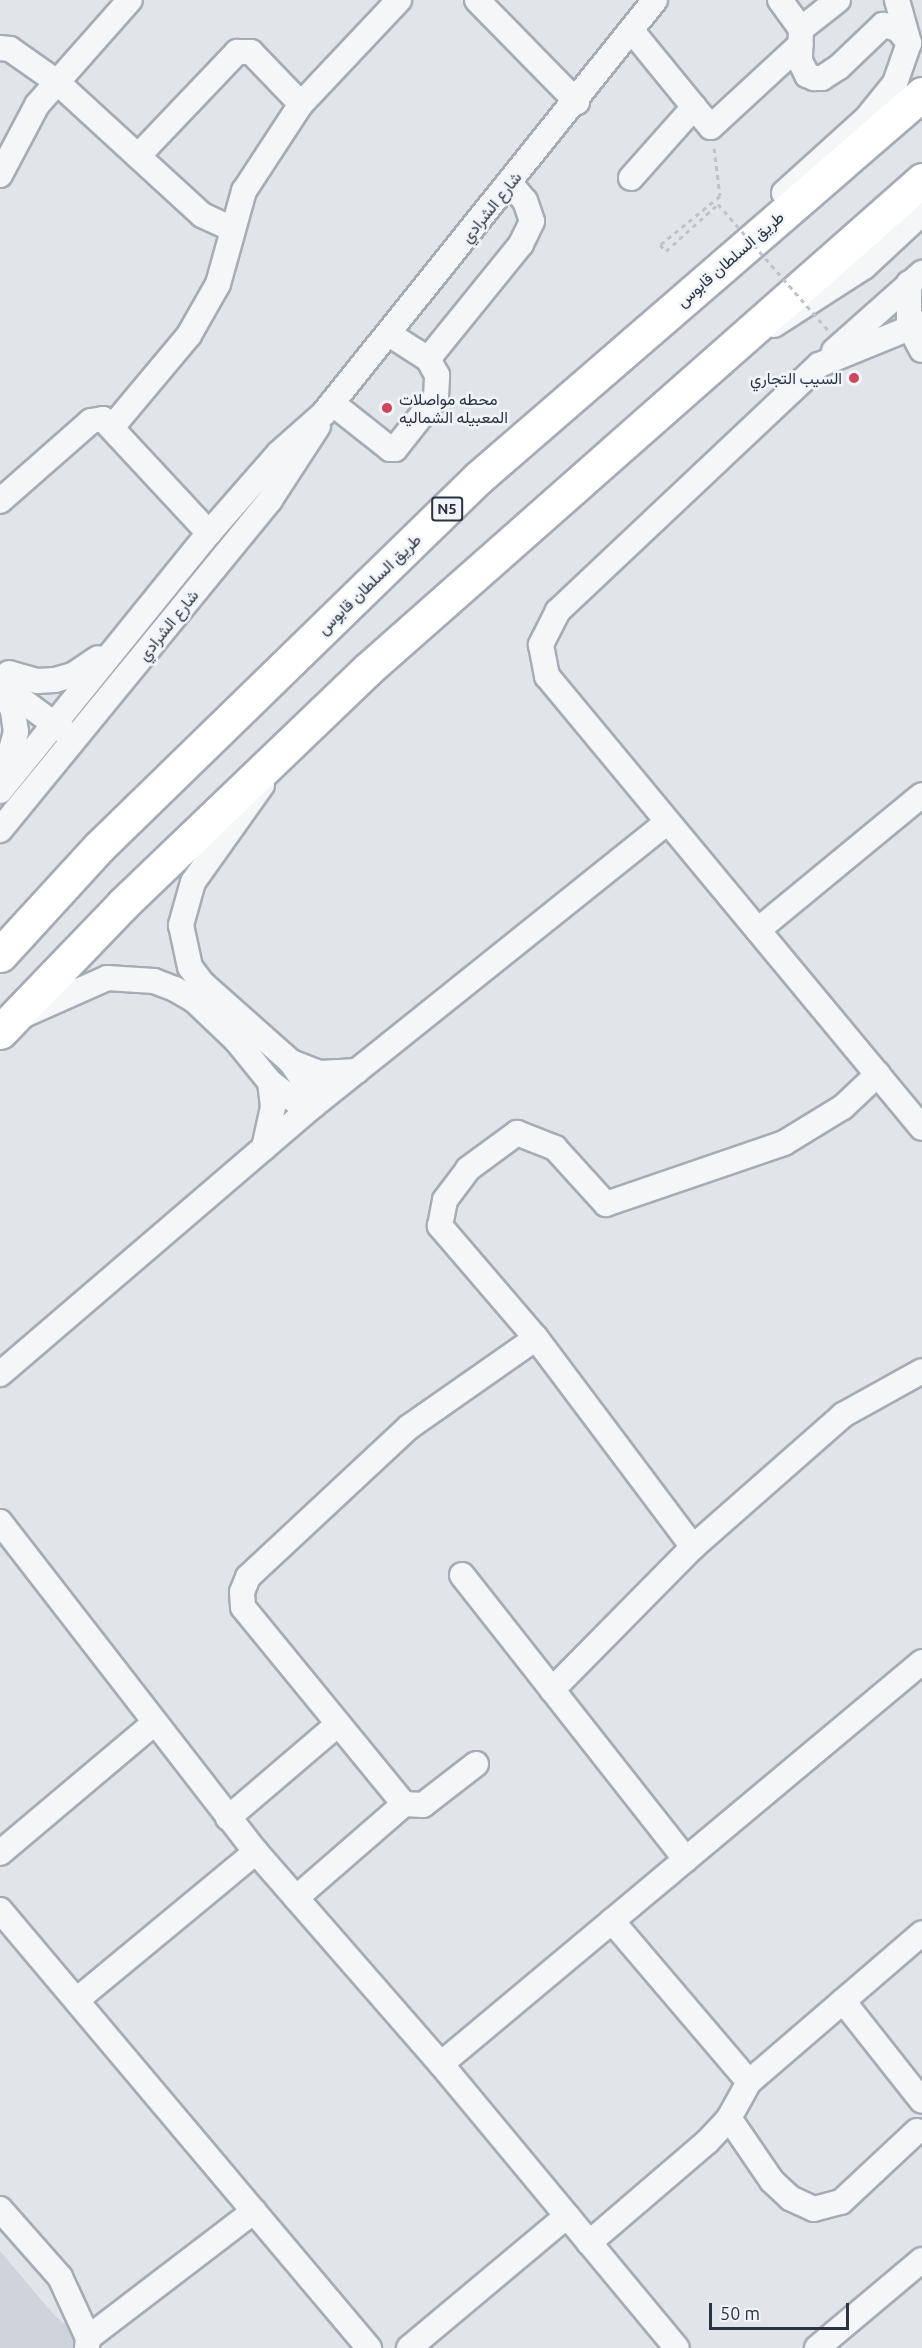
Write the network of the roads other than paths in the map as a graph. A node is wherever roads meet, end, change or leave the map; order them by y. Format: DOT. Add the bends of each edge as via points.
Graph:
graph roads {
  1 [pos="130,0"];
  2 [pos="399,0"];
  3 [pos="477,0"];
  4 [pos="655,0"];
  5 [pos="780,0"];
  6 [pos="838,0"];
  7 [pos="897,0"];
  8 [pos="632,31"];
  9 [pos="801,37"];
  10 [pos="909,43"];
  11 [pos="0,48"];
  12 [pos="57,82"];
  13 [pos="922,94"];
  14 [pos="577,102"];
  15 [pos="301,104"];
  16 [pos="694,106"];
  17 [pos="138,156"];
  18 [pos="0,175"];
  19 [pos="631,178"];
  20 [pos="922,180"];
  21 [pos="510,183"];
  22 [pos="922,213"];
  23 [pos="232,229"];
  24 [pos="915,278"];
  25 [pos="916,324"];
  26 [pos="389,334"];
  27 [pos="730,350"];
  28 [pos="922,350"];
  29 [pos="619,356"];
  30 [pos="429,360"];
  31 [pos="819,366"];
  32 [pos="328,408"];
  33 [pos="113,426"];
  34 [pos="0,501"];
  35 [pos="209,533"];
  36 [pos="123,638"];
  37 [pos="2,677"];
  38 [pos="59,716"];
  39 [pos="82,730"];
  40 [pos="277,756"];
  41 [pos="0,783"];
  42 [pos="0,791"];
  43 [pos="922,795"];
  44 [pos="666,823"];
  45 [pos="0,830"];
  46 [pos="759,930"];
  47 [pos="0,955"];
  48 [pos="5,1026"];
  49 [pos="291,1062"];
  50 [pos="357,1071"];
  51 [pos="878,1074"];
  52 [pos="270,1082"];
  53 [pos="313,1107"];
  54 [pos="922,1128"];
  55 [pos="264,1148"];
  56 [pos="536,1338"];
  57 [pos="922,1371"];
  58 [pos="0,1374"];
  59 [pos="0,1522"];
  60 [pos="693,1546"];
  61 [pos="462,1575"];
  62 [pos="922,1662"];
  63 [pos="552,1690"];
  64 [pos="153,1724"];
  65 [pos="338,1724"];
  66 [pos="477,1764"];
  67 [pos="404,1804"];
  68 [pos="228,1818"];
  69 [pos="256,1852"];
  70 [pos="0,1853"];
  71 [pos="686,1860"];
  72 [pos="296,1898"];
  73 [pos="0,1910"];
  74 [pos="612,1921"];
  75 [pos="922,1933"];
  76 [pos="78,1999"];
  77 [pos="843,2001"];
  78 [pos="441,2064"];
  79 [pos="749,2082"];
  80 [pos="922,2102"];
  81 [pos="729,2118"];
  82 [pos="920,2134"];
  83 [pos="0,2209"];
  84 [pos="254,2211"];
  85 [pos="567,2216"];
  86 [pos="589,2242"];
  87 [pos="922,2260"];
  88 [pos="88,2343"];
  89 [pos="369,2348"];
  90 [pos="408,2348"];
  91 [pos="677,2348"];
  92 [pos="817,2348"];
  1 -- 12 [label="street"];
  2 -- 15 [label="street"];
  3 -- 14 [label="street"];
  4 -- 8 [label="street, شارع الشرادي"];
  5 -- 9 [label="street"];
  6 -- 9 [label="street"];
  7 -- 10 [label="street"];
  8 -- 14 [label="street, شارع الشرادي"];
  8 -- 16 [label="street"];
  9 -- 10 [label="street" via="800,62 807,75 822,78 883,25 898,29"];
  9 -- 16 [label="street" via="711,127"];
  10 -- 29 [label="street" via="895,83 866,119 643,318"];
  11 -- 12 [label="street" via="10,49"];
  12 -- 17 [label="street"];
  12 -- 18 [label="street" via="37,105"];
  13 -- 29 [label="highway, طريق السلطان قابوس / N5"];
  14 -- 21 [label="street, شارع الشرادي"];
  15 -- 17 [label="street" via="251,52 237,52"];
  15 -- 23 [label="street" via="244,191"];
  16 -- 19 [label="street"];
  17 -- 23 [label="street" via="202,215"];
  20 -- 27 [label="highway"];
  21 -- 26 [label="street, شارع الشرادي"];
  21 -- 30 [label="street" via="525,201 532,221 522,244"];
  22 -- 27 [label="street" via="864,267 789,317"];
  23 -- 33 [label="street" via="219,284 189,335"];
  24 -- 25 [label="street"];
  24 -- 31 [label="street"];
  25 -- 28 [label="street"];
  25 -- 31 [label="street"];
  26 -- 30 [label="street"];
  26 -- 32 [label="street, شارع الشرادي"];
  27 -- 40 [label="highway" via="368,669"];
  29 -- 47 [label="highway, طريق السلطان قابوس / N5" via="478,478 99,847"];
  30 -- 32 [label="street" via="437,375 436,398 395,449"];
  31 -- 44 [label="street" via="558,611 541,645 547,676"];
  32 -- 35 [label="street, شارع الشرادي" via="279,453"];
  32 -- 39 [label="street, شارع الشرادي" via="283,483"];
  33 -- 34 [label="street" via="103,419 91,421"];
  33 -- 35 [label="street"];
  35 -- 36 [label="street, شارع الشرادي"];
  36 -- 37 [label="street" via="64,678 37,681"];
  36 -- 38 [label="street, شارع الشرادي"];
  37 -- 38 [label="street"];
  37 -- 41 [label="street" via="14,711 16,732 13,753"];
  38 -- 39 [label="street"];
  38 -- 42 [label="street, شارع الشرادي"];
  39 -- 45 [label="street, شارع الشرادي"];
  40 -- 48 [label="highway" via="123,904"];
  40 -- 49 [label="street" via="259,791 193,882 181,925 184,951 202,983"];
  43 -- 46 [label="street"];
  44 -- 46 [label="street"];
  44 -- 50 [label="street"];
  46 -- 51 [label="street"];
  48 -- 52 [label="street" via="107,978 154,981 194,1000 237,1040"];
  49 -- 50 [label="street" via="320,1073"];
  49 -- 53 [label="street" via="311,1092"];
  50 -- 53 [label="street"];
  51 -- 54 [label="street"];
  51 -- 56 [label="street" via="843,1107 784,1143 606,1204 555,1148 517,1133 468,1169 445,1200 440,1226"];
  52 -- 53 [label="street" via="299,1104"];
  52 -- 55 [label="street" via="273,1107"];
  53 -- 55 [label="street"];
  55 -- 58 [label="street"];
  56 -- 60 [label="street"];
  56 -- 65 [label="street" via="410,1427 248,1577 242,1592 243,1606"];
  57 -- 60 [label="street" via="843,1415"];
  59 -- 64 [label="street"];
  60 -- 63 [label="street"];
  61 -- 63 [label="street"];
  62 -- 71 [label="street"];
  63 -- 71 [label="street"];
  64 -- 68 [label="street"];
  64 -- 70 [label="street"];
  65 -- 67 [label="street"];
  65 -- 68 [label="street"];
  66 -- 67 [label="street" via="423,1806"];
  67 -- 72 [label="street"];
  68 -- 69 [label="street"];
  69 -- 72 [label="street"];
  69 -- 76 [label="street"];
  71 -- 74 [label="street"];
  72 -- 78 [label="street"];
  73 -- 76 [label="street"];
  74 -- 78 [label="street"];
  74 -- 79 [label="street"];
  75 -- 77 [label="street"];
  76 -- 84 [label="street"];
  77 -- 79 [label="street"];
  77 -- 80 [label="street"];
  78 -- 85 [label="street"];
  79 -- 81 [label="street"];
  80 -- 82 [label="street" via="913,2119"];
  81 -- 82 [label="street" via="772,2181 790,2198 814,2209 841,2202"];
  81 -- 86 [label="street" via="707,2142"];
  83 -- 88 [label="street" via="60,2277"];
  84 -- 88 [label="street"];
  84 -- 89 [label="street"];
  85 -- 86 [label="street"];
  85 -- 90 [label="street"];
  86 -- 91 [label="street"];
  87 -- 92 [label="street"];
}
